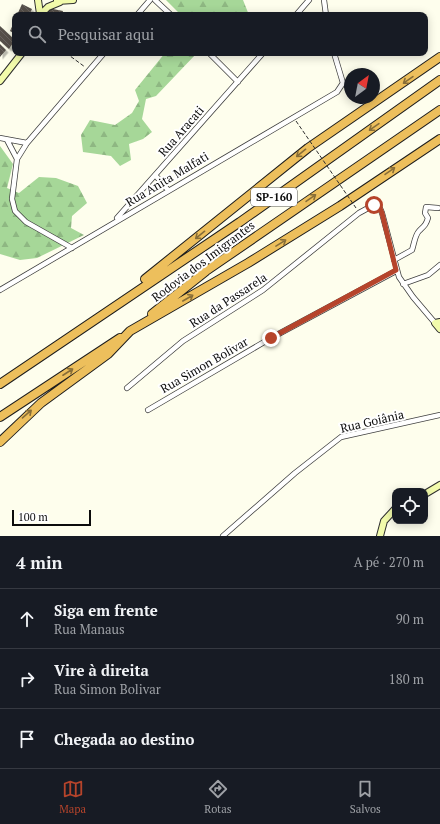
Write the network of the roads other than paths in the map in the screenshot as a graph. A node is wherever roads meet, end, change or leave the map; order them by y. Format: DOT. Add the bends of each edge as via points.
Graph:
graph roads {
  1 [pos="38,0"];
  2 [pos="73,0"];
  3 [pos="150,0"];
  4 [pos="155,0"];
  5 [pos="309,0"];
  6 [pos="324,0"];
  7 [pos="57,1"];
  8 [pos="40,12"];
  9 [pos="43,12"];
  10 [pos="140,12"];
  11 [pos="168,12"];
  12 [pos="299,12"];
  13 [pos="326,12"];
  14 [pos="20,56"];
  15 [pos="102,56"];
  16 [pos="212,56"];
  17 [pos="260,56"];
  18 [pos="335,56"];
  19 [pos="440,57"];
  20 [pos="440,80"];
  21 [pos="0,81"];
  22 [pos="238,82"];
  23 [pos="440,110"];
  24 [pos="0,138"];
  25 [pos="439,139"];
  26 [pos="7,140"];
  27 [pos="27,143"];
  28 [pos="17,159"];
  29 [pos="155,175"];
  30 [pos="168,190"];
  31 [pos="438,208"];
  32 [pos="113,222"];
  33 [pos="72,248"];
  34 [pos="394,260"];
  35 [pos="440,265"];
  36 [pos="396,270"];
  37 [pos="403,284"];
  38 [pos="0,290"];
  39 [pos="106,311"];
  40 [pos="437,322"];
  41 [pos="440,329"];
  42 [pos="130,331"];
  43 [pos="0,384"];
  44 [pos="126,388"];
  45 [pos="148,410"];
  46 [pos="440,415"];
  47 [pos="0,417"];
  48 [pos="0,442"];
  49 [pos="440,485"];
  50 [pos="428,492"];
  51 [pos="392,512"];
  52 [pos="223,536"];
  53 [pos="380,536"];
  1 -- 8 [label="street"];
  2 -- 7 [label="street"];
  3 -- 10 [label="street"];
  4 -- 11 [label="street"];
  5 -- 12 [label="street"];
  6 -- 13 [label="street"];
  7 -- 9 [label="street"];
  14 -- 21 [label="street"];
  15 -- 27 [label="street"];
  16 -- 22 [label="street"];
  17 -- 22 [label="street, Rua Aracati"];
  18 -- 30 [label="street, Rua Anita Malfati" via="343,85 337,92"];
  19 -- 39 [label="highway, one-way" via="308,148"];
  20 -- 39 [label="highway, Rodovia dos Imigrantes / SP-160, one-way" via="240,222"];
  22 -- 29 [label="street, Rua Aracati"];
  42 -- 23 [label="highway, Rodovia dos Imigrantes / SP-160, one-way" via="206,271"];
  24 -- 26 [label="street"];
  42 -- 25 [label="highway, one-way" via="340,206"];
  26 -- 27 [label="street"];
  26 -- 28 [label="street"];
  27 -- 28 [label="street"];
  28 -- 33 [label="street" via="12,199 18,216"];
  29 -- 30 [label="street"];
  29 -- 32 [label="street, Rua Aracati"];
  30 -- 32 [label="street, Rua Anita Malfati"];
  31 -- 34 [label="street" via="426,207 425,213 428,218 425,226 418,231 412,250"];
  32 -- 33 [label="street, Rua Anita Malfati"];
  33 -- 38 [label="street, Rua Anita Malfati"];
  34 -- 36 [label="street"];
  34 -- 44 [label="street, Rua da Passarela" via="380,208 374,205 358,213 264,290 183,341"];
  35 -- 37 [label="street" via="428,275"];
  36 -- 37 [label="street"];
  36 -- 45 [label="street, Rua Simon Bolivar" via="271,338"];
  37 -- 40 [label="street"];
  39 -- 43 [label="highway, Rodovia dos Imigrantes / SP-160"];
  40 -- 41 [label="street"];
  47 -- 42 [label="highway, Rodovia dos Imigrantes / SP-160, one-way"];
  48 -- 42 [label="highway, one-way" via="41,403 108,354"];
  46 -- 52 [label="street, Rua Goiânia" via="341,437"];
  49 -- 50 [label="street"];
  51 -- 53 [label="street" via="384,521"];
}
